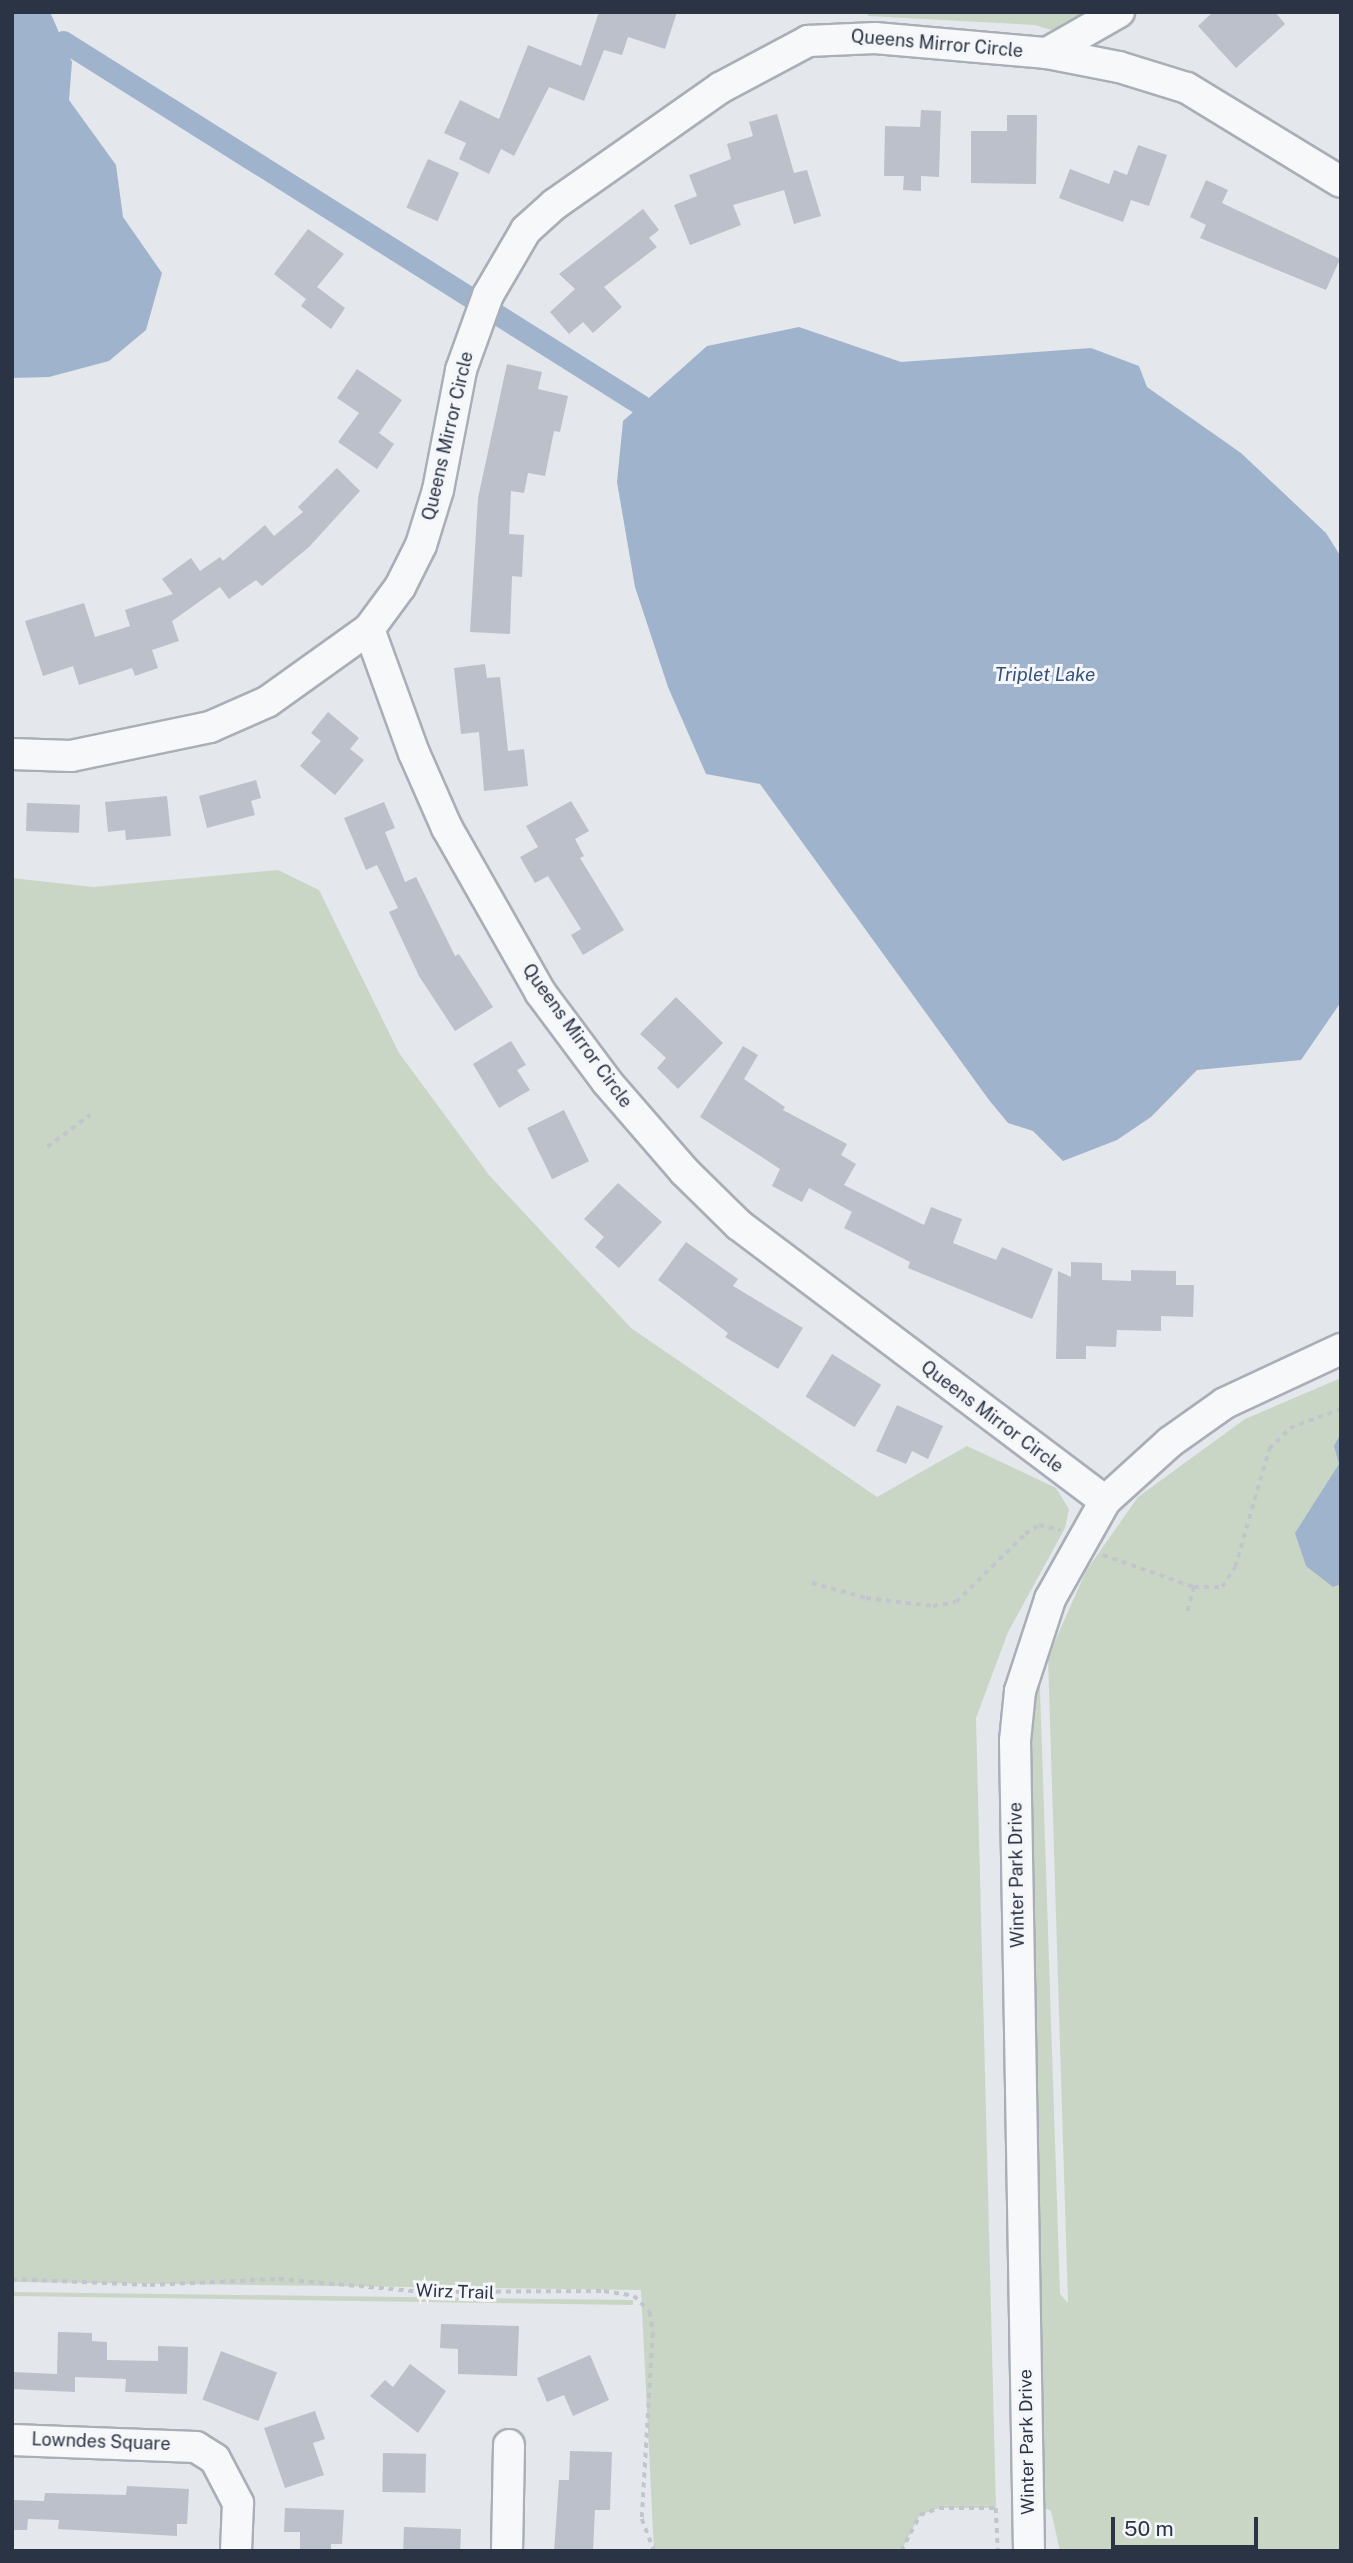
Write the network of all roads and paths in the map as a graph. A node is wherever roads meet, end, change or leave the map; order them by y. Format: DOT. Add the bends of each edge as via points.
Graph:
graph roads {
  1 [pos="1119,12"];
  2 [pos="1048,53"];
  3 [pos="1341,182"];
  4 [pos="369,629"];
  5 [pos="12,754"];
  6 [pos="90,1115"];
  7 [pos="47,1147"];
  8 [pos="1341,1349"];
  9 [pos="1341,1409"];
  10 [pos="1105,1501"];
  11 [pos="1060,1530"];
  12 [pos="1103,1555"];
  13 [pos="812,1583"];
  14 [pos="1194,1587"];
  15 [pos="1188,1611"];
  16 [pos="12,2279"];
  17 [pos="12,2440"];
  18 [pos="509,2445"];
  19 [pos="236,2551"];
  20 [pos="507,2551"];
  21 [pos="654,2551"];
  22 [pos="901,2551"];
  23 [pos="998,2551"];
  24 [pos="1029,2551"];
  1 -- 2 [label="street"];
  2 -- 3 [label="street, Queens Mirror Circle" via="1119,67 1187,88"];
  2 -- 4 [label="street, Queens Mirror Circle" via="842,36 808,41 720,88 555,204 526,230 483,308 457,380 438,490 421,545 400,587"];
  4 -- 5 [label="street" via="267,702 210,727 71,756"];
  4 -- 10 [label="street, Queens Mirror Circle" via="414,754 447,828 540,992 607,1082 684,1171 739,1225"];
  6 -- 7 [label="path"];
  8 -- 10 [label="street, Winter Park Drive" via="1225,1403 1170,1442"];
  9 -- 14 [label="path" via="1290,1428 1269,1450 1235,1567 1222,1587"];
  10 -- 24 [label="street, Winter Park Drive" via="1079,1541 1033,1643 1020,1691 1015,1741"];
  11 -- 13 [label="path" via="1039,1525 1025,1534 956,1602 933,1606 866,1598"];
  12 -- 14 [label="path"];
  14 -- 15 [label="path"];
  16 -- 21 [label="path, Wirz Trail" via="150,2285 279,2279 426,2292 604,2291 634,2296 650,2312 653,2333 642,2519"];
  17 -- 19 [label="street, Lowndes Square" via="196,2447 215,2459 238,2503"];
  18 -- 20 [label="street"];
  22 -- 23 [label="path" via="920,2515 951,2508 996,2508"];
}
